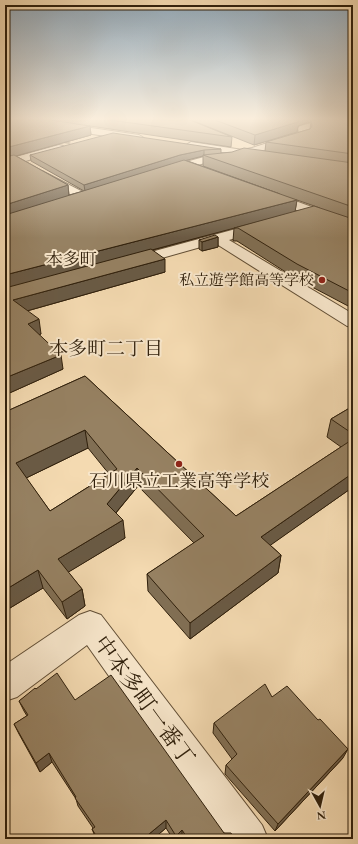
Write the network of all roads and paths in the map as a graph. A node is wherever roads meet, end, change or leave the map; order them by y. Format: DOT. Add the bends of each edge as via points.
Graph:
graph roads {
  1 [pos="217,159"];
  2 [pos="10,162"];
  3 [pos="184,165"];
  4 [pos="206,173"];
  5 [pos="150,176"];
  6 [pos="256,191"];
  7 [pos="69,202"];
  8 [pos="314,212"];
  9 [pos="293,218"];
  10 [pos="273,223"];
  11 [pos="353,226"];
  12 [pos="216,238"];
  13 [pos="115,266"];
  14 [pos="353,322"];
  15 [pos="5,685"];
  16 [pos="248,839"];
  1 -- 3 [label="street"];
  2 -- 7 [label="street" via="87,196"];
  3 -- 4 [label="street"];
  3 -- 5 [label="street"];
  6 -- 8 [label="street"];
  8 -- 9 [label="street"];
  8 -- 11 [label="street"];
  10 -- 12 [label="street"];
  12 -- 13 [label="street"];
  12 -- 14 [label="street"];
  15 -- 16 [label="street, 中本多町一番丁" via="90,625"];
}
